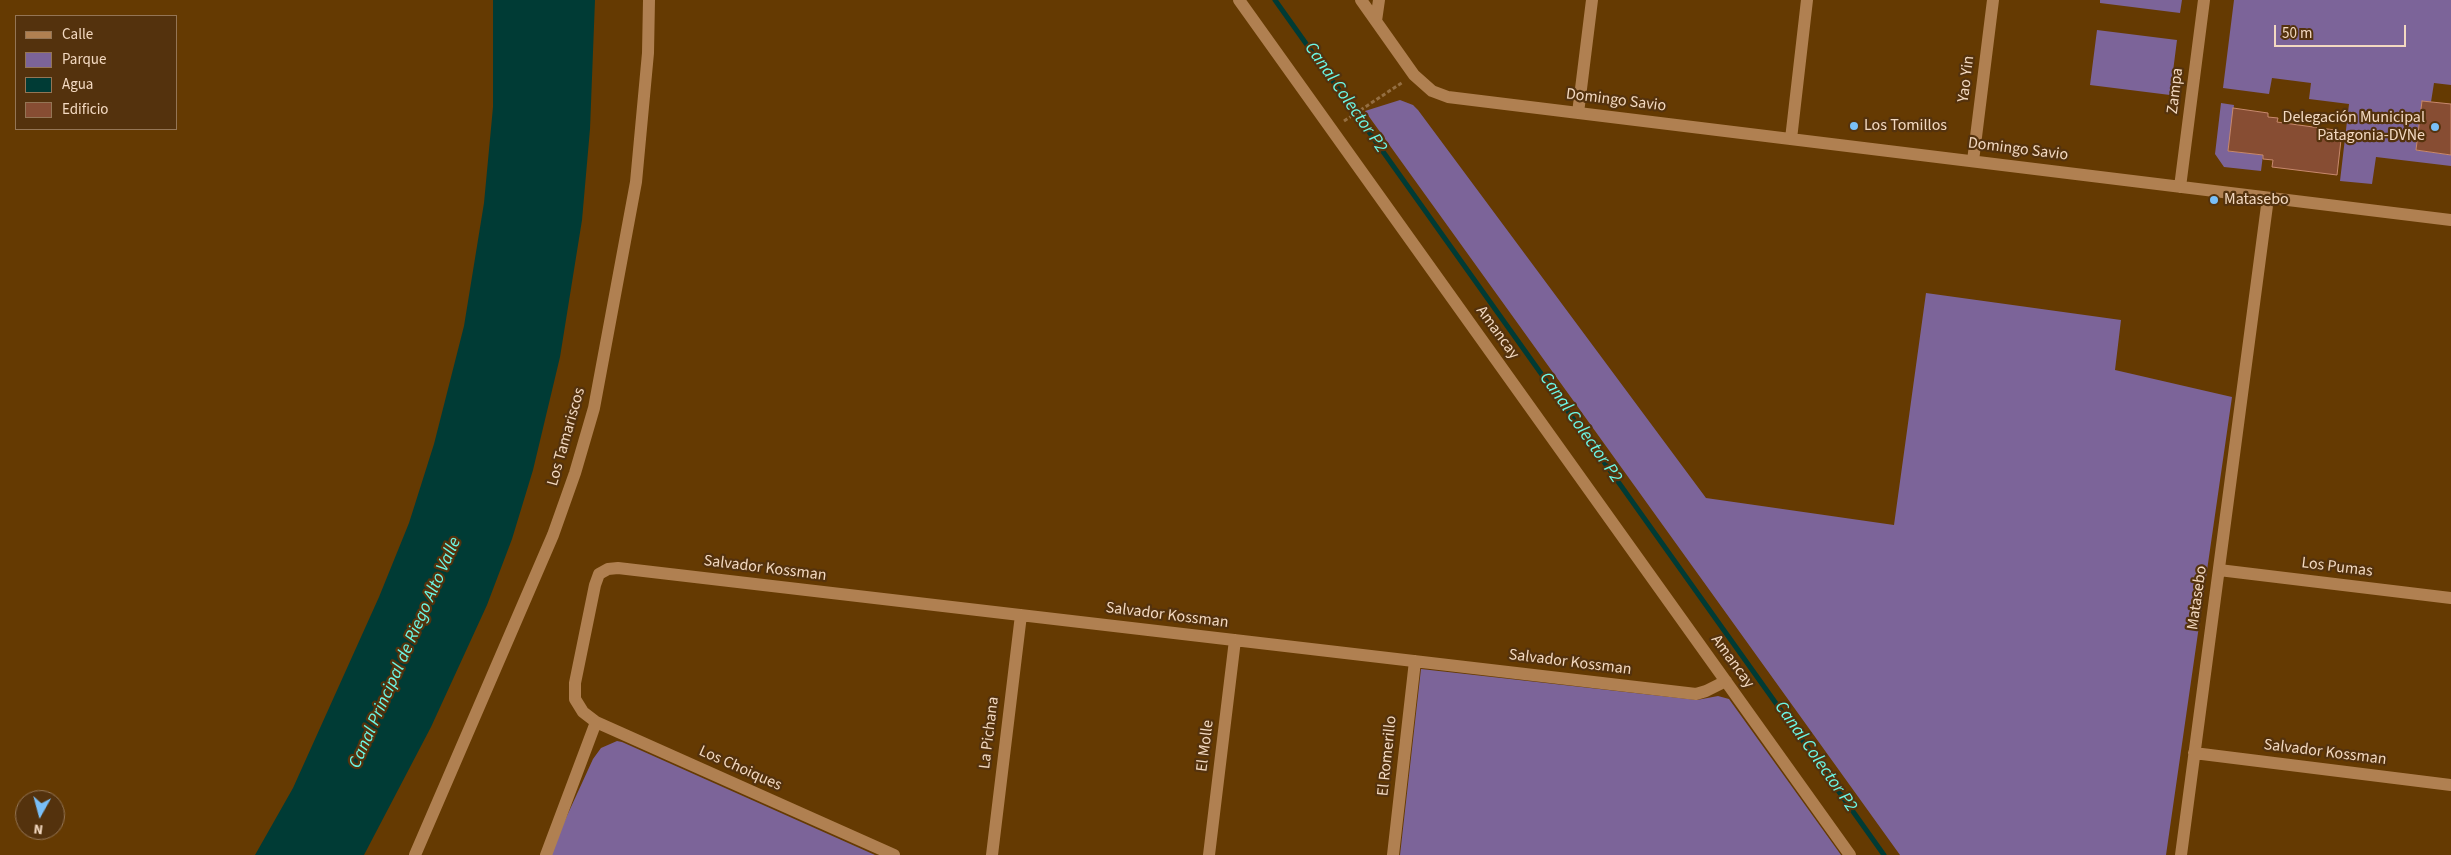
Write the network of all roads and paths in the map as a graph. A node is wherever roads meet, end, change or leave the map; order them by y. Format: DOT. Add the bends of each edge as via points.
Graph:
graph roads {
  1 [pos="649,0"];
  2 [pos="1239,0"];
  3 [pos="1361,0"];
  4 [pos="1379,0"];
  5 [pos="1592,0"];
  6 [pos="1807,0"];
  7 [pos="1993,0"];
  8 [pos="2204,0"];
  9 [pos="1376,21"];
  10 [pos="1414,75"];
  11 [pos="1578,113"];
  12 [pos="1339,124"];
  13 [pos="1790,139"];
  14 [pos="1973,161"];
  15 [pos="2180,187"];
  16 [pos="2268,198"];
  17 [pos="2451,220"];
  18 [pos="2219,570"];
  19 [pos="2451,598"];
  20 [pos="1021,615"];
  21 [pos="1235,640"];
  22 [pos="1415,661"];
  23 [pos="1726,681"];
  24 [pos="577,706"];
  25 [pos="596,722"];
  26 [pos="2194,754"];
  27 [pos="2451,785"];
  28 [pos="415,855"];
  29 [pos="546,855"];
  30 [pos="894,855"];
  31 [pos="992,855"];
  32 [pos="1209,855"];
  33 [pos="1393,855"];
  34 [pos="1850,855"];
  35 [pos="2181,855"];
  1 -- 28 [label="street, Los Tamariscos" via="648,53 636,182 590,424 553,535"];
  2 -- 23 [label="street, Amancay"];
  3 -- 9 [label="street"];
  4 -- 9 [label="street"];
  5 -- 11 [label="street"];
  6 -- 13 [label="street"];
  7 -- 14 [label="street, Yao Yin"];
  8 -- 15 [label="street, Zampa"];
  9 -- 10 [label="street"];
  10 -- 11 [label="street, Domingo Savio" via="1432,91 1456,98"];
  10 -- 12 [label="path"];
  11 -- 13 [label="street, Domingo Savio"];
  13 -- 14 [label="street, Domingo Savio"];
  14 -- 15 [label="street, Domingo Savio"];
  15 -- 16 [label="street, Domingo Savio"];
  16 -- 17 [label="street, Domingo Savio"];
  16 -- 18 [label="street, Matasebo"];
  18 -- 19 [label="street, Los Pumas"];
  18 -- 26 [label="street, Matasebo"];
  20 -- 21 [label="street, Salvador Kossman"];
  20 -- 24 [label="street, Salvador Kossman" via="618,568 603,571 595,585 575,683"];
  20 -- 31 [label="street, La Pichana"];
  21 -- 22 [label="street, Salvador Kossman"];
  21 -- 32 [label="street, El Molle"];
  22 -- 23 [label="street, Salvador Kossman" via="1696,694"];
  22 -- 33 [label="street, El Romerillo"];
  23 -- 34 [label="street, Amancay"];
  24 -- 25 [label="street, Los Choiques"];
  25 -- 29 [label="street"];
  25 -- 30 [label="street, Los Choiques"];
  26 -- 27 [label="street, Salvador Kossman"];
  26 -- 35 [label="street, Matasebo"];
}
